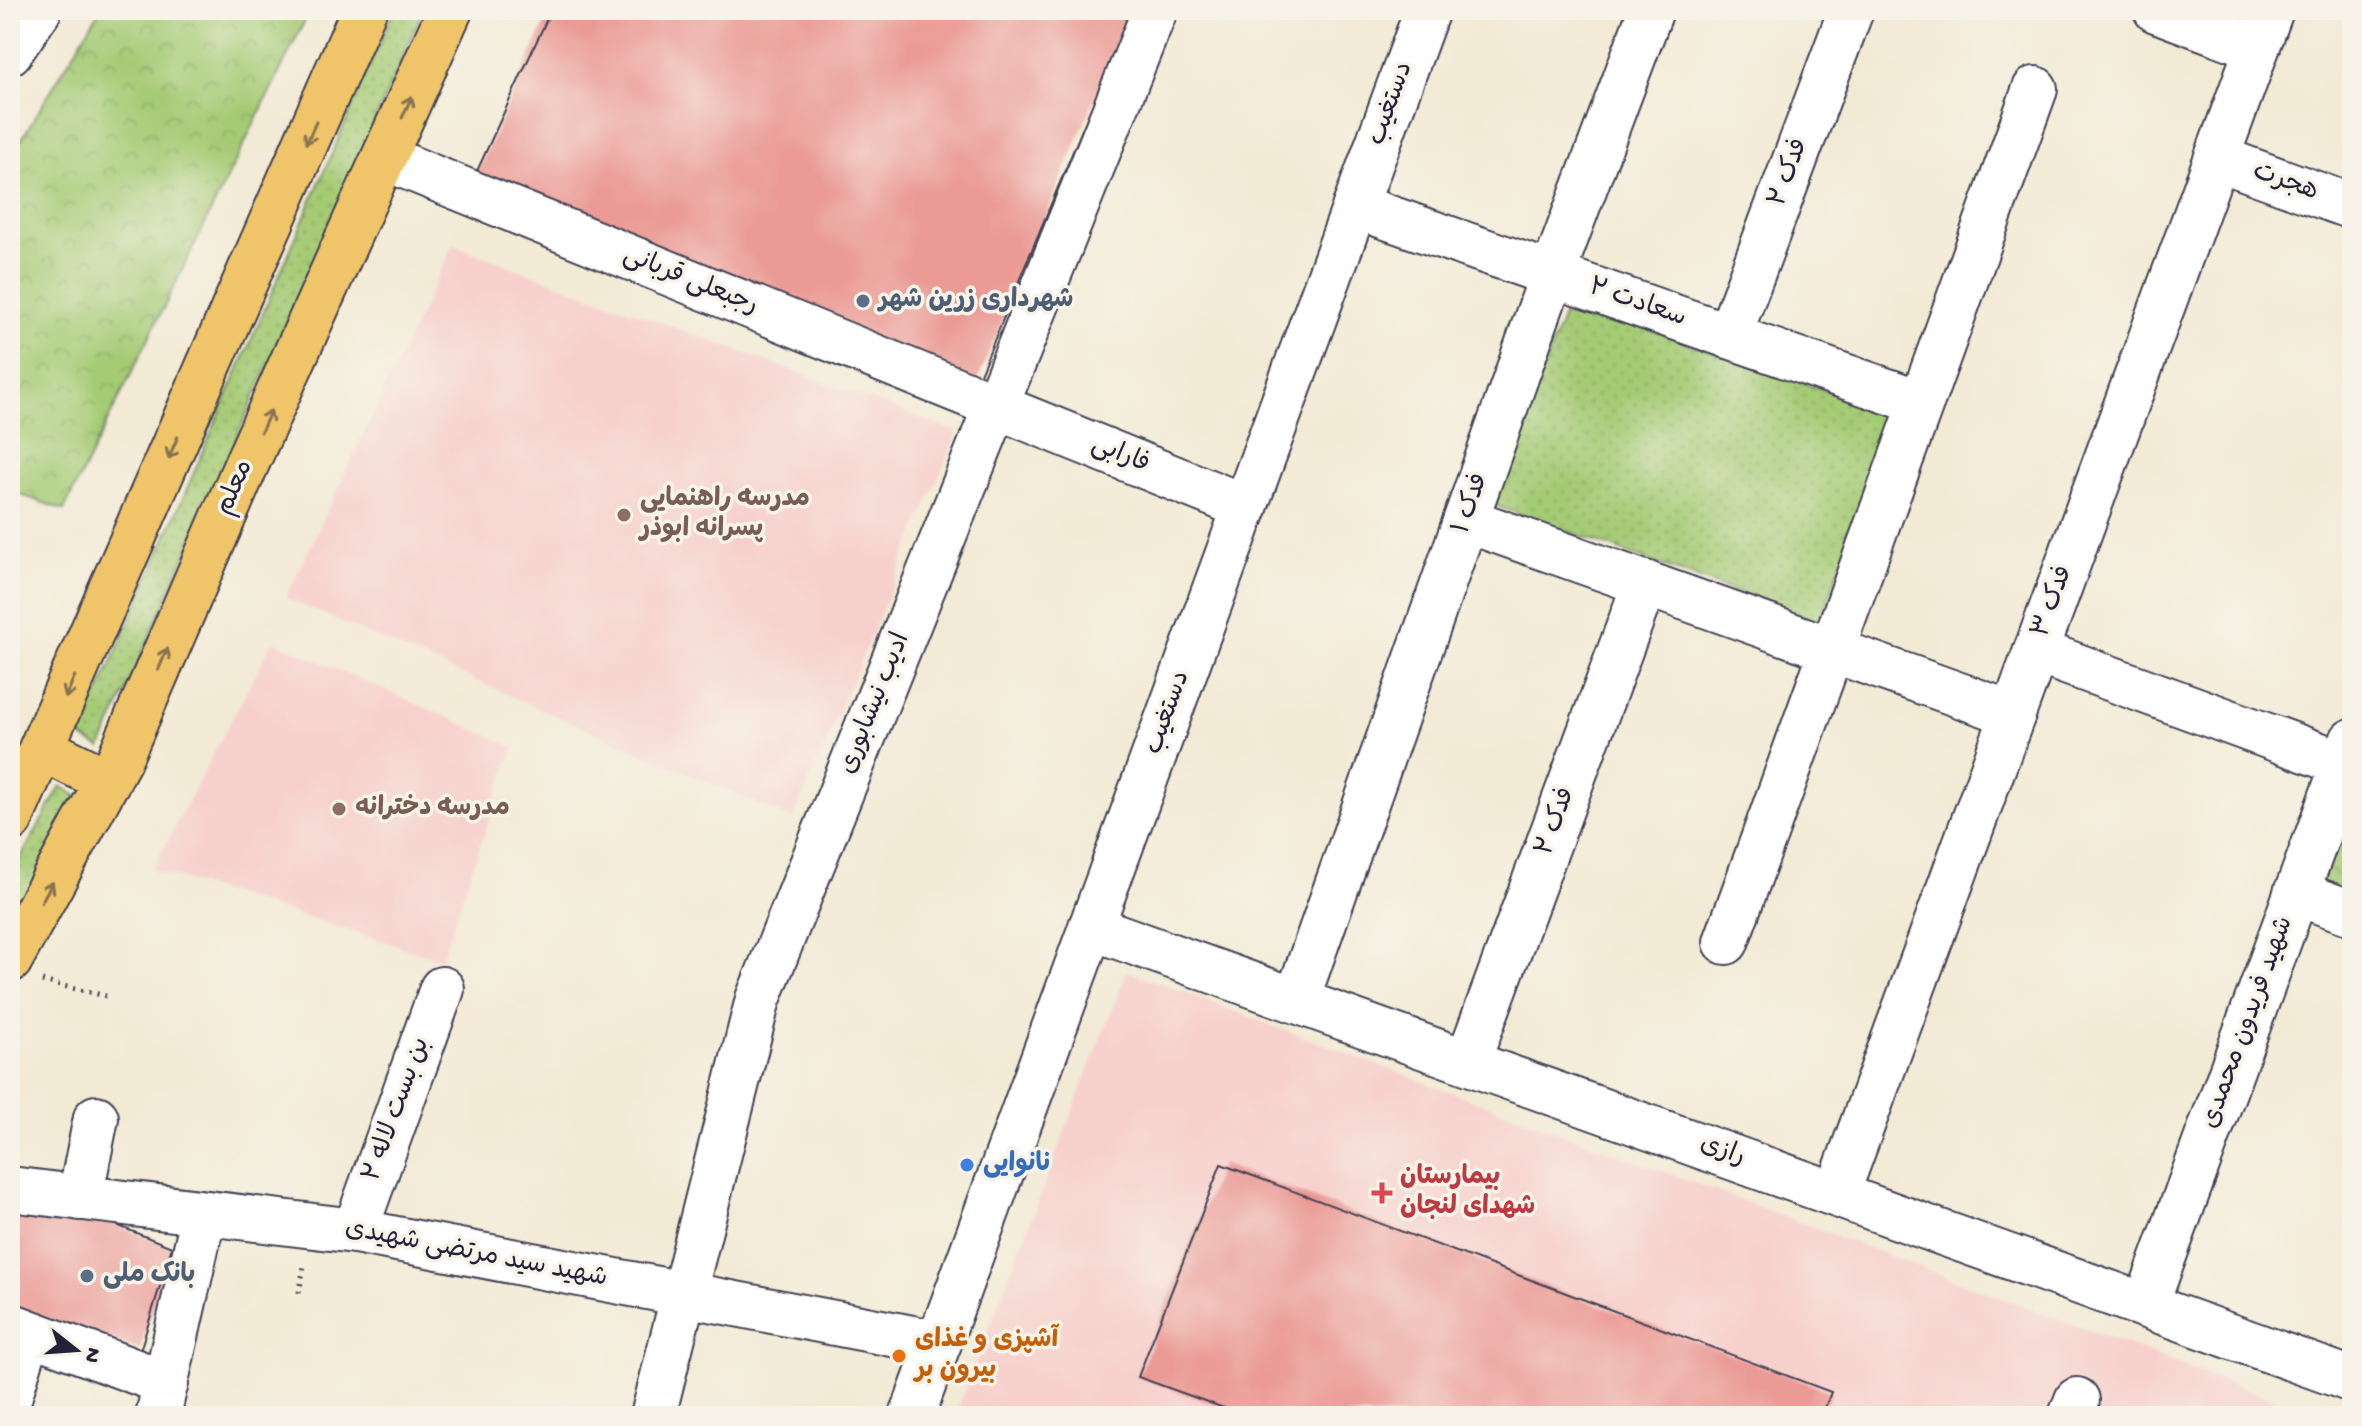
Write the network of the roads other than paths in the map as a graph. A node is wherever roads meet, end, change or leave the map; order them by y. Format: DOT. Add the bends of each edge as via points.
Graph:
graph roads {
  1 [pos="39,10"];
  2 [pos="364,10"];
  3 [pos="450,10"];
  4 [pos="1155,10"];
  5 [pos="1427,10"];
  6 [pos="1651,10"];
  7 [pos="1851,10"];
  8 [pos="2156,10"];
  9 [pos="2264,29"];
  10 [pos="10,52"];
  11 [pos="2035,89"];
  12 [pos="385,158"];
  13 [pos="2217,158"];
  14 [pos="1355,206"];
  15 [pos="2352,207"];
  16 [pos="1552,275"];
  17 [pos="1729,336"];
  18 [pos="1919,402"];
  19 [pos="995,406"];
  20 [pos="1245,507"];
  21 [pos="1466,520"];
  22 [pos="1645,583"];
  23 [pos="1832,649"];
  24 [pos="2036,651"];
  25 [pos="2013,714"];
  26 [pos="43,749"];
  27 [pos="2348,752"];
  28 [pos="108,781"];
  29 [pos="10,820"];
  30 [pos="2296,893"];
  31 [pos="2352,913"];
  32 [pos="1091,927"];
  33 [pos="1726,942"];
  34 [pos="24,970"];
  35 [pos="442,989"];
  36 [pos="1297,999"];
  37 [pos="1468,1061"];
  38 [pos="96,1118"];
  39 [pos="10,1189"];
  40 [pos="1837,1194"];
  41 [pos="80,1198"];
  42 [pos="204,1213"];
  43 [pos="355,1231"];
  44 [pos="684,1294"];
  45 [pos="2146,1305"];
  46 [pos="20,1329"];
  47 [pos="939,1343"];
  48 [pos="2352,1380"];
  49 [pos="10,1395"];
  50 [pos="162,1399"];
  51 [pos="653,1416"];
  52 [pos="912,1416"];
  1 -- 10 [label="street"];
  2 -- 26 [label="main road, one-way"];
  12 -- 3 [label="main road, معلم, one-way"];
  4 -- 19 [label="street, ادیب نیشابوری"];
  5 -- 14 [label="street, دستغیب"];
  6 -- 16 [label="street, فدک ۱"];
  7 -- 17 [label="street, فدک ۲"];
  8 -- 9 [label="street"];
  9 -- 13 [label="street, فدک ۳"];
  11 -- 18 [label="street"];
  12 -- 19 [label="street, رجبعلی قربانی"];
  28 -- 12 [label="main road, معلم, one-way"];
  13 -- 15 [label="street, هجرت"];
  13 -- 24 [label="street, فدک ۳"];
  14 -- 16 [label="street, سعادت ۲"];
  14 -- 20 [label="street, دستغیب"];
  16 -- 17 [label="street, سعادت ۲"];
  16 -- 21 [label="street, فدک ۱"];
  17 -- 18 [label="street, سعادت ۲"];
  18 -- 23 [label="street"];
  19 -- 20 [label="street, فارابی"];
  19 -- 44 [label="street, ادیب نیشابوری" via="758,999"];
  20 -- 32 [label="street, دستغیب"];
  21 -- 22 [label="street"];
  21 -- 36 [label="street, فدک ۱"];
  22 -- 23 [label="street"];
  22 -- 37 [label="street, فدک ۲"];
  23 -- 25 [label="street"];
  23 -- 33 [label="street"];
  24 -- 25 [label="street, فدک ۳"];
  24 -- 27 [label="street"];
  25 -- 40 [label="street, فدک ۳"];
  26 -- 28 [label="main road"];
  26 -- 29 [label="main road"];
  27 -- 30 [label="street, شهید فریدون محمدی"];
  34 -- 28 [label="main road, معلم, one-way"];
  30 -- 31 [label="street"];
  30 -- 45 [label="street, شهید فریدون محمدی"];
  32 -- 36 [label="street, رازی"];
  32 -- 47 [label="street, دستغیب"];
  35 -- 43 [label="street, بن بست لاله ۲"];
  36 -- 37 [label="street, رازی"];
  37 -- 40 [label="street, رازی"];
  38 -- 41 [label="street"];
  39 -- 41 [label="street, شهید سید مرتضی شهیدی"];
  40 -- 45 [label="street, رازی"];
  41 -- 42 [label="street, شهید سید مرتضی شهیدی"];
  42 -- 43 [label="street, شهید سید مرتضی شهیدی"];
  42 -- 50 [label="street"];
  43 -- 44 [label="street, شهید سید مرتضی شهیدی"];
  44 -- 47 [label="street, شهید سید مرتضی شهیدی"];
  44 -- 51 [label="street, ادیب نیشابوری"];
  45 -- 48 [label="street, رازی"];
  46 -- 49 [label="street"];
  46 -- 50 [label="street"];
  47 -- 52 [label="street, دستغیب"];
}
